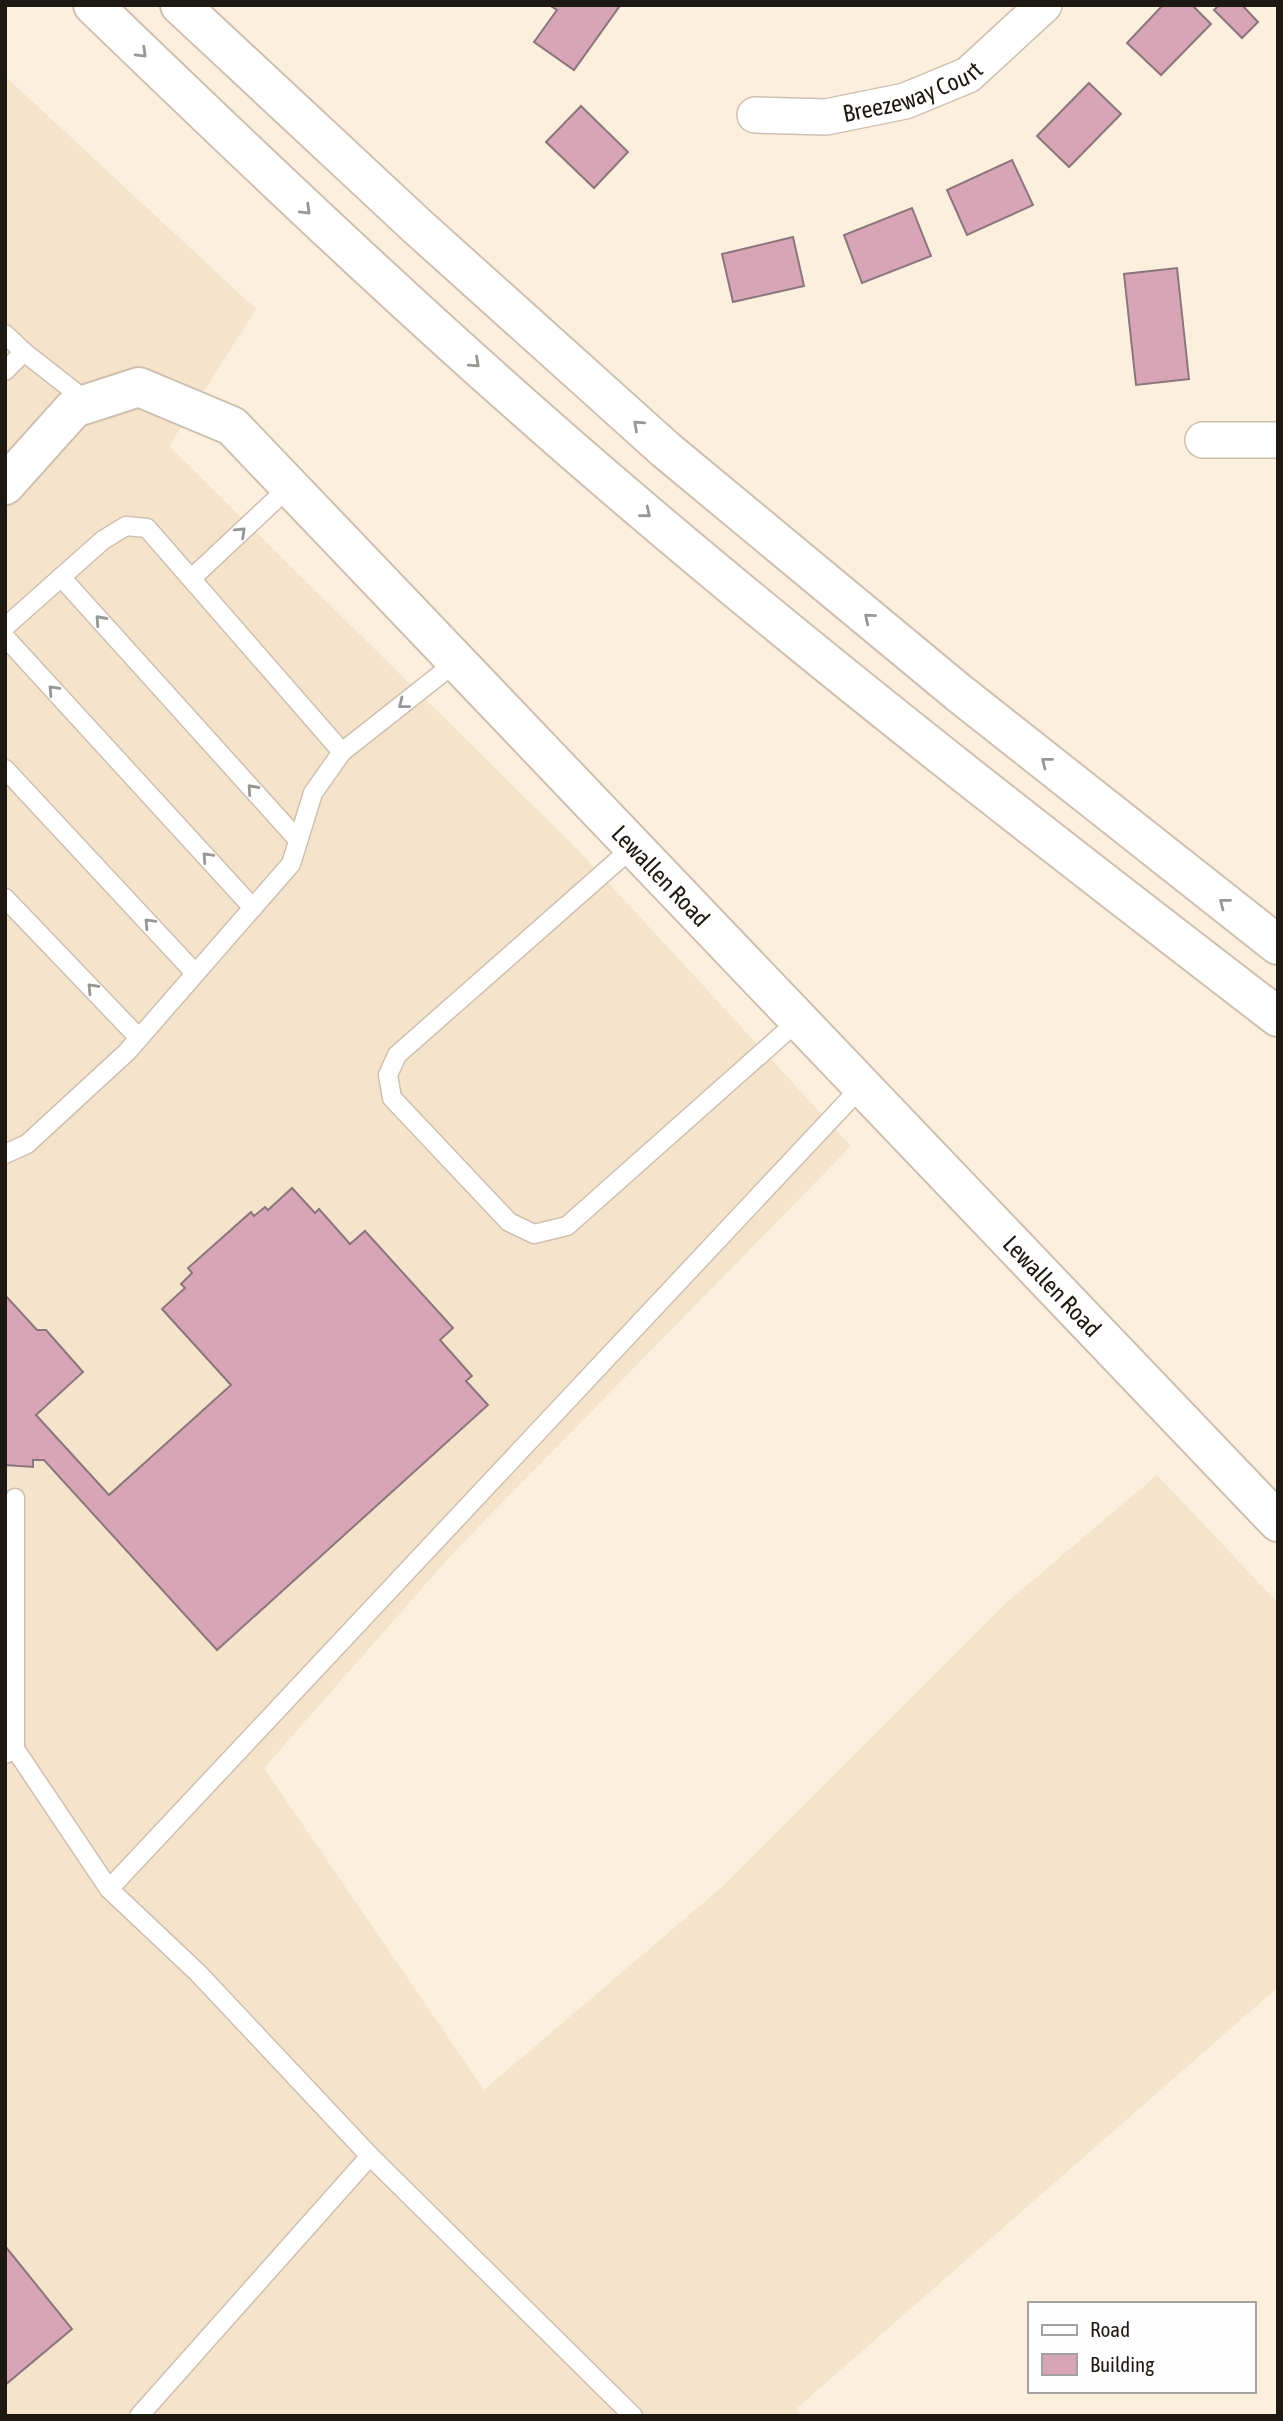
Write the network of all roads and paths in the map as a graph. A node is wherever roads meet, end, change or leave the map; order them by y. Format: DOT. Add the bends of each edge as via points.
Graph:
graph roads {
  1 [pos="93,5"];
  2 [pos="180,5"];
  3 [pos="1044,5"];
  4 [pos="755,115"];
  5 [pos="5,334"];
  6 [pos="24,352"];
  7 [pos="5,371"];
  8 [pos="89,403"];
  9 [pos="1203,440"];
  10 [pos="1278,440"];
  11 [pos="5,485"];
  12 [pos="289,487"];
  13 [pos="61,577"];
  14 [pos="193,577"];
  15 [pos="5,627"];
  16 [pos="5,637"];
  17 [pos="456,662"];
  18 [pos="342,752"];
  19 [pos="5,769"];
  20 [pos="298,840"];
  21 [pos="633,847"];
  22 [pos="5,898"];
  23 [pos="253,908"];
  24 [pos="1278,945"];
  25 [pos="195,973"];
  26 [pos="1278,1017"];
  27 [pos="799,1020"];
  28 [pos="139,1038"];
  29 [pos="862,1086"];
  30 [pos="5,1154"];
  31 [pos="15,1498"];
  32 [pos="1278,1522"];
  33 [pos="10,1751"];
  34 [pos="109,1889"];
  35 [pos="370,2157"];
  36 [pos="139,2416"];
  37 [pos="633,2416"];
  1 -- 26 [label="main road, one-way" via="349,251 635,504 1033,829"];
  24 -- 2 [label="main road, one-way" via="959,693 666,450"];
  3 -- 4 [label="street, Breezeway Court" via="968,75 905,101 826,117"];
  5 -- 6 [label="lane"];
  6 -- 7 [label="lane"];
  6 -- 8 [label="lane"];
  8 -- 11 [label="main road, Lewallen Road" via="74,408"];
  8 -- 12 [label="main road, Lewallen Road" via="139,387 232,426"];
  9 -- 10 [label="street"];
  14 -- 12 [label="lane, one-way"];
  12 -- 17 [label="main road, Lewallen Road"];
  13 -- 14 [label="lane" via="126,526 147,528"];
  13 -- 15 [label="lane"];
  20 -- 13 [label="lane, one-way"];
  14 -- 18 [label="lane"];
  23 -- 16 [label="lane, one-way"];
  17 -- 18 [label="lane, one-way"];
  17 -- 21 [label="main road, Lewallen Road"];
  18 -- 20 [label="lane" via="313,793"];
  25 -- 19 [label="lane, one-way"];
  20 -- 23 [label="lane" via="291,864"];
  21 -- 27 [label="main road, Lewallen Road"];
  21 -- 27 [label="lane" via="397,1055 388,1075 392,1098 509,1222 534,1234 567,1227"];
  28 -- 22 [label="lane, one-way"];
  23 -- 25 [label="lane"];
  25 -- 28 [label="lane"];
  27 -- 29 [label="main road, Lewallen Road"];
  28 -- 30 [label="lane" via="27,1144"];
  29 -- 32 [label="main road, Lewallen Road"];
  29 -- 34 [label="lane"];
  31 -- 33 [label="lane"];
  33 -- 34 [label="lane"];
  34 -- 35 [label="lane" via="198,1973"];
  35 -- 36 [label="lane"];
  35 -- 37 [label="lane"];
}
